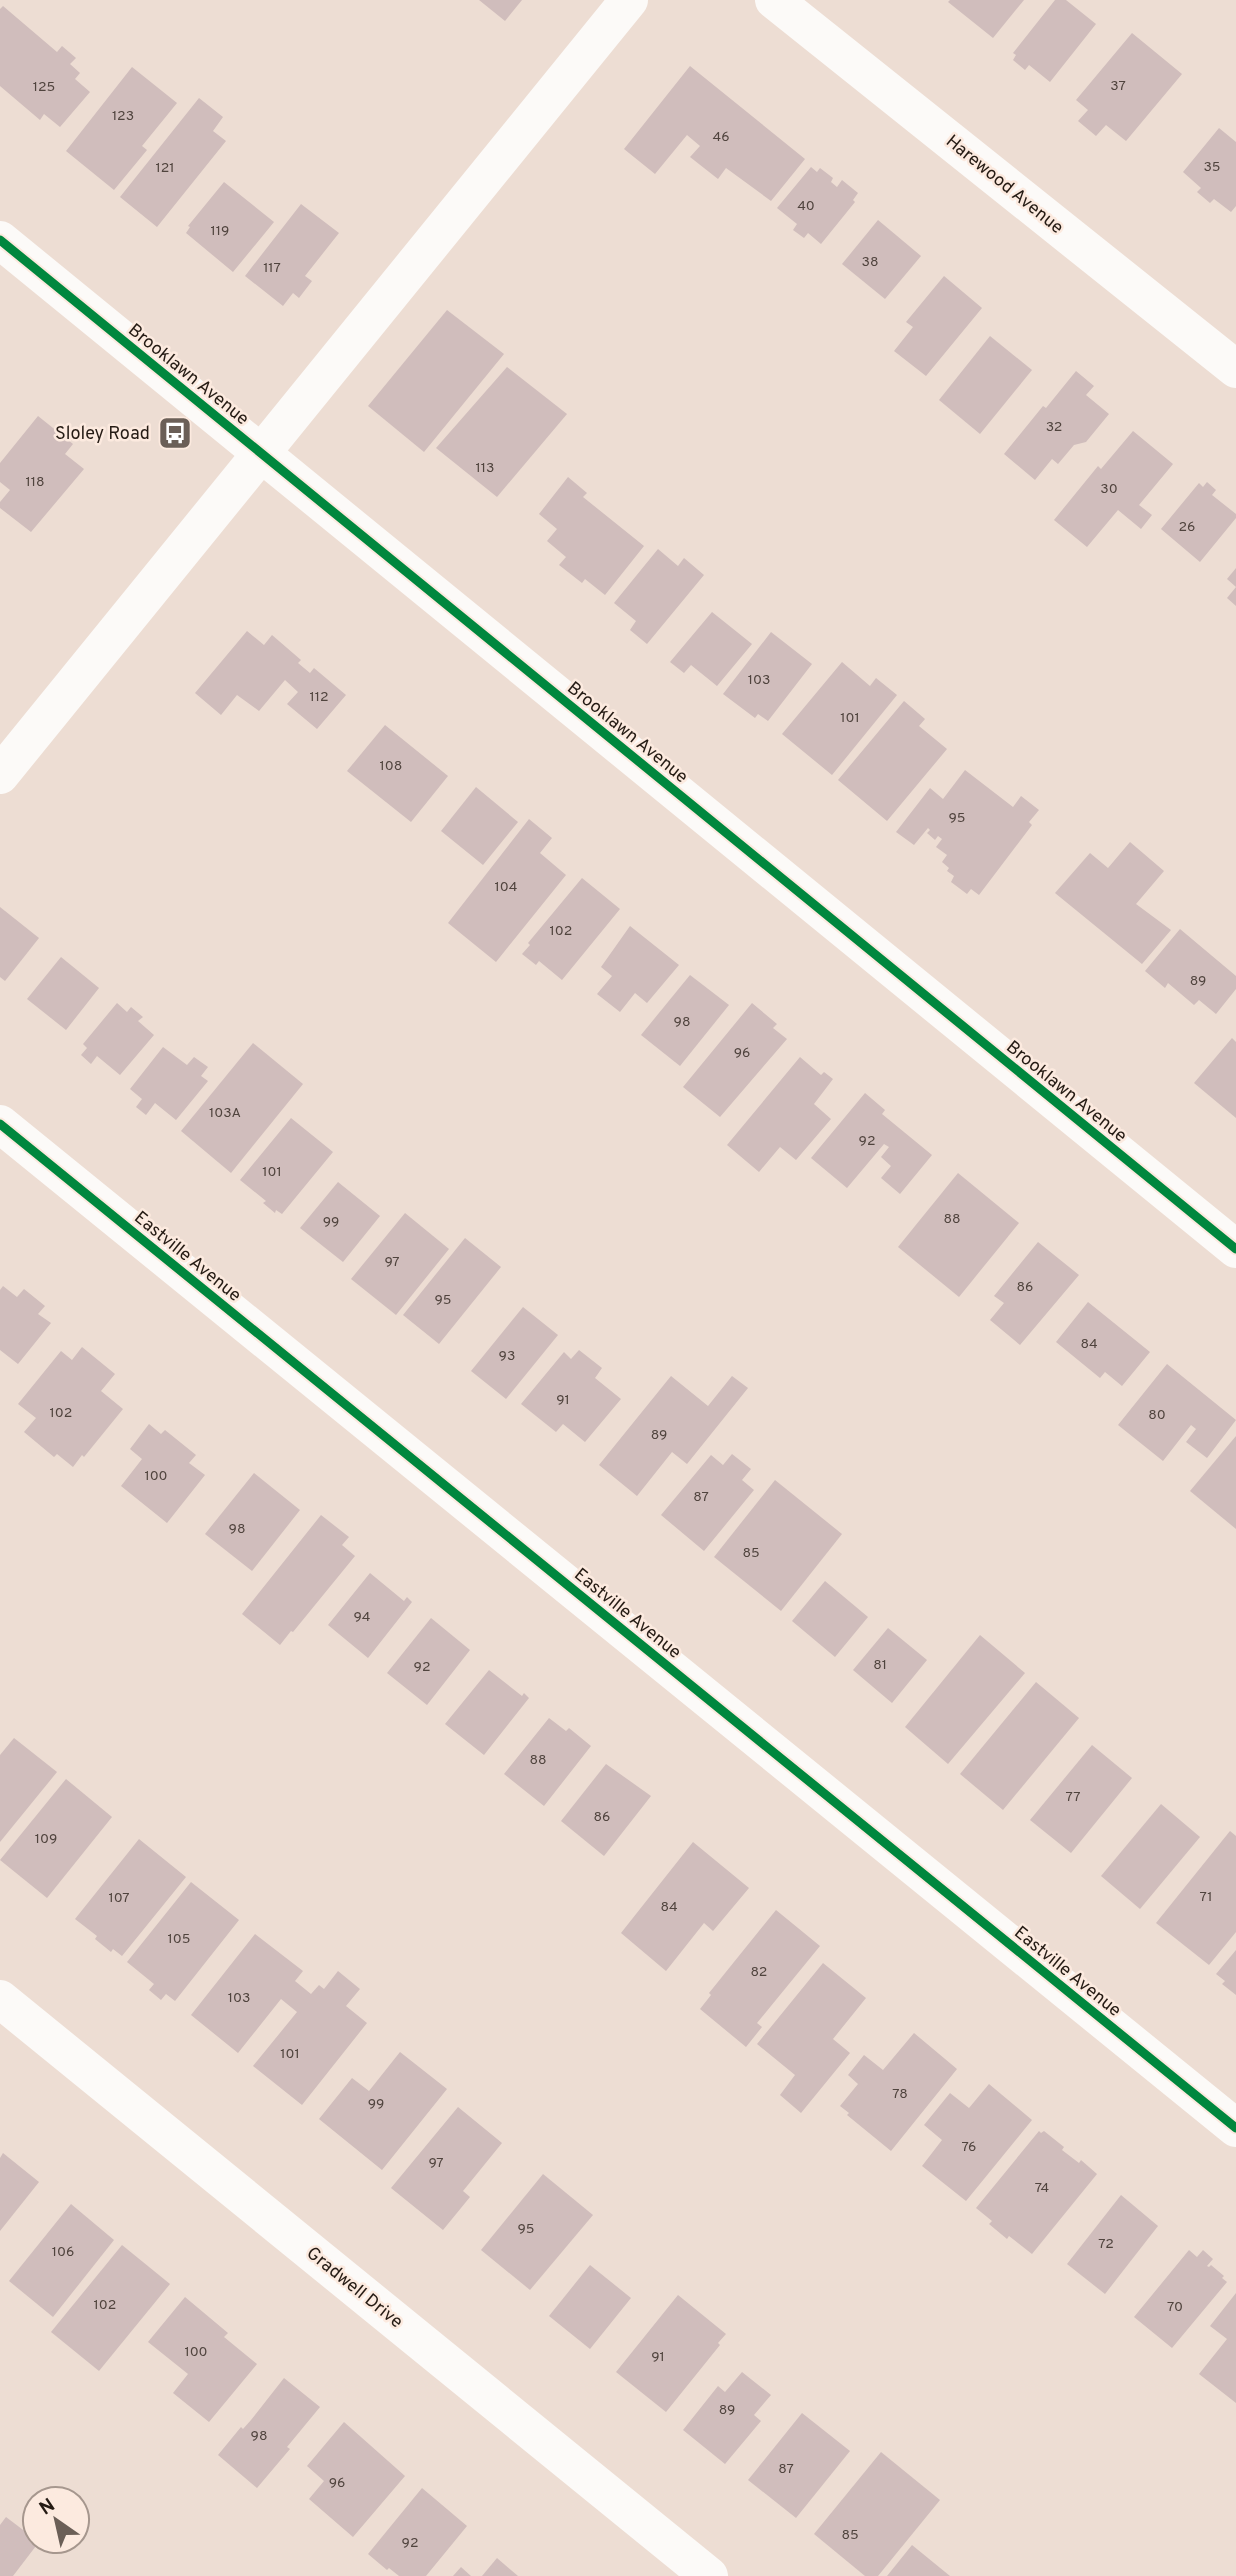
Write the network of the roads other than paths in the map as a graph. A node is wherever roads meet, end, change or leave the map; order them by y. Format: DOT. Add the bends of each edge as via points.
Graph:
graph roads {
  1 [pos="629,0"];
  2 [pos="774,0"];
  3 [pos="0,240"];
  4 [pos="1236,369"];
  5 [pos="261,453"];
  6 [pos="0,775"];
  7 [pos="0,1124"];
  8 [pos="1236,1250"];
  9 [pos="0,1999"];
  10 [pos="1236,2128"];
  11 [pos="709,2576"];
  1 -- 5 [label="street"];
  2 -- 4 [label="street, Harewood Avenue"];
  3 -- 5 [label="street, Brooklawn Avenue"];
  5 -- 6 [label="street"];
  5 -- 8 [label="street, Brooklawn Avenue"];
  7 -- 10 [label="street, Eastville Avenue"];
  9 -- 11 [label="street, Gradwell Drive"];
}
